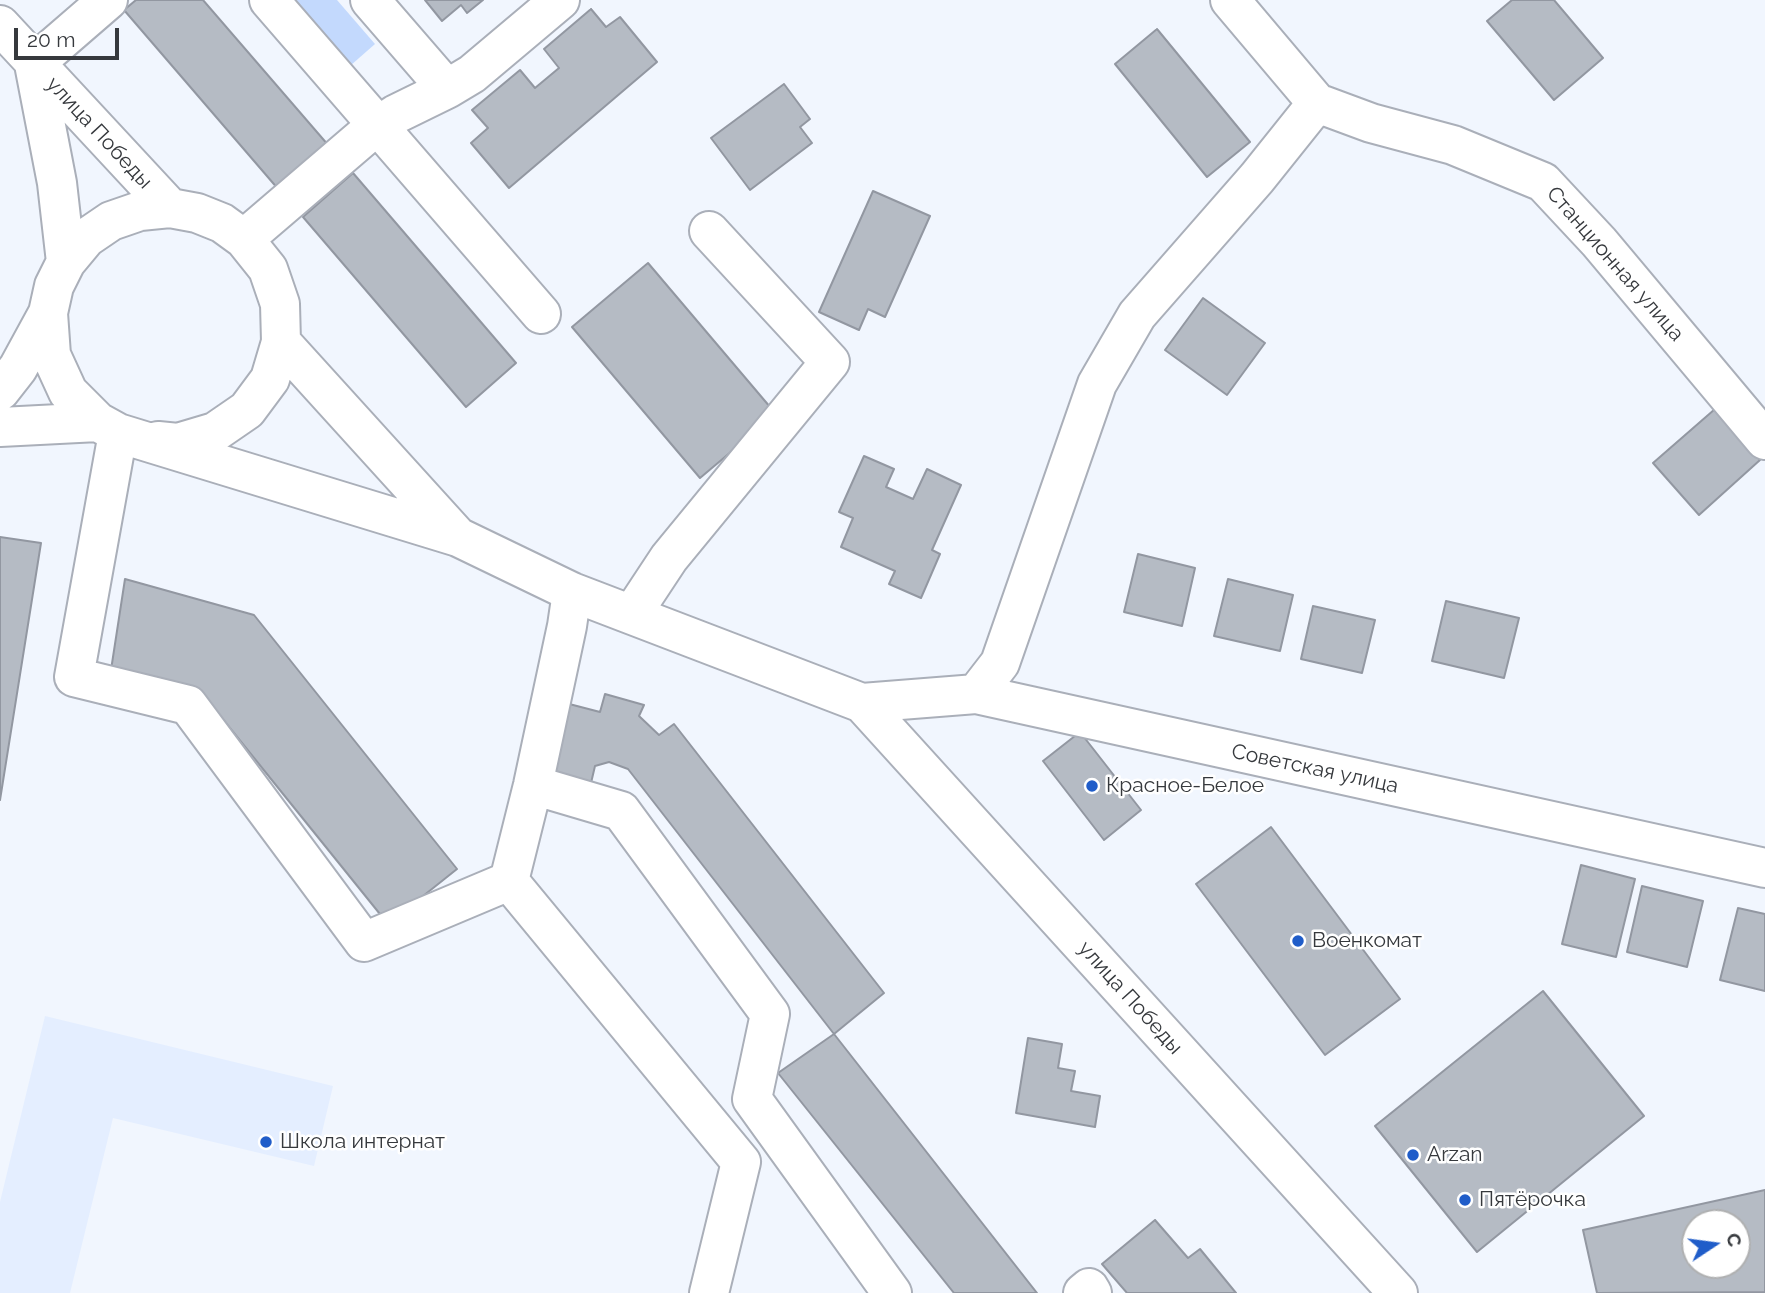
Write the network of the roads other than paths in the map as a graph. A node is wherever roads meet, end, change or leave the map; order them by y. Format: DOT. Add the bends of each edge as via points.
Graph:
graph roads {
  1 [pos="108,0"];
  2 [pos="270,0"];
  3 [pos="370,0"];
  4 [pos="560,0"];
  5 [pos="1230,0"];
  6 [pos="0,25"];
  7 [pos="34,64"];
  8 [pos="447,89"];
  9 [pos="1317,103"];
  10 [pos="378,125"];
  11 [pos="170,208"];
  12 [pos="709,230"];
  13 [pos="244,239"];
  14 [pos="66,262"];
  15 [pos="48,313"];
  16 [pos="541,314"];
  17 [pos="281,342"];
  18 [pos="0,391"];
  19 [pos="0,427"];
  20 [pos="118,432"];
  21 [pos="1765,440"];
  22 [pos="458,537"];
  23 [pos="572,592"];
  24 [pos="632,614"];
  25 [pos="976,694"];
  26 [pos="862,703"];
  27 [pos="533,785"];
  28 [pos="1765,868"];
  29 [pos="509,881"];
  30 [pos="709,1293"];
  31 [pos="892,1293"];
  32 [pos="1083,1293"];
  33 [pos="1093,1293"];
  34 [pos="1398,1293"];
  1 -- 7 [label="street"];
  2 -- 10 [label="street"];
  3 -- 8 [label="street"];
  4 -- 8 [label="street" via="472,74"];
  5 -- 9 [label="street, Станционная улица"];
  6 -- 7 [label="street, улица Победы"];
  7 -- 11 [label="street, улица Победы"];
  7 -- 14 [label="street" via="57,183"];
  8 -- 10 [label="street"];
  9 -- 21 [label="street, Станционная улица" via="1453,145 1543,182"];
  9 -- 25 [label="street" via="1137,315 1097,384 1000,663"];
  10 -- 13 [label="street"];
  10 -- 16 [label="street"];
  11 -- 13 [label="street" via="197,212"];
  11 -- 14 [label="street" via="140,211 111,221 86,239"];
  12 -- 24 [label="street" via="830,362 669,558"];
  13 -- 17 [label="street" via="268,269 281,304"];
  14 -- 15 [label="street"];
  15 -- 18 [label="street"];
  15 -- 20 [label="street" via="51,355 68,393"];
  17 -- 20 [label="street" via="270,379 247,410 215,432 178,443"];
  17 -- 22 [label="street"];
  19 -- 20 [label="street"];
  20 -- 22 [label="street"];
  20 -- 29 [label="street" via="74,677 188,705 365,942"];
  22 -- 23 [label="street"];
  23 -- 24 [label="street"];
  23 -- 27 [label="street"];
  24 -- 26 [label="street"];
  25 -- 26 [label="street, Советская улица"];
  25 -- 28 [label="street, Советская улица"];
  26 -- 34 [label="street, улица Победы"];
  27 -- 29 [label="street"];
  27 -- 31 [label="street" via="621,811 770,1014 752,1099"];
  29 -- 30 [label="street" via="741,1162"];
  32 -- 33 [label="street" via="1089,1288"];
}
